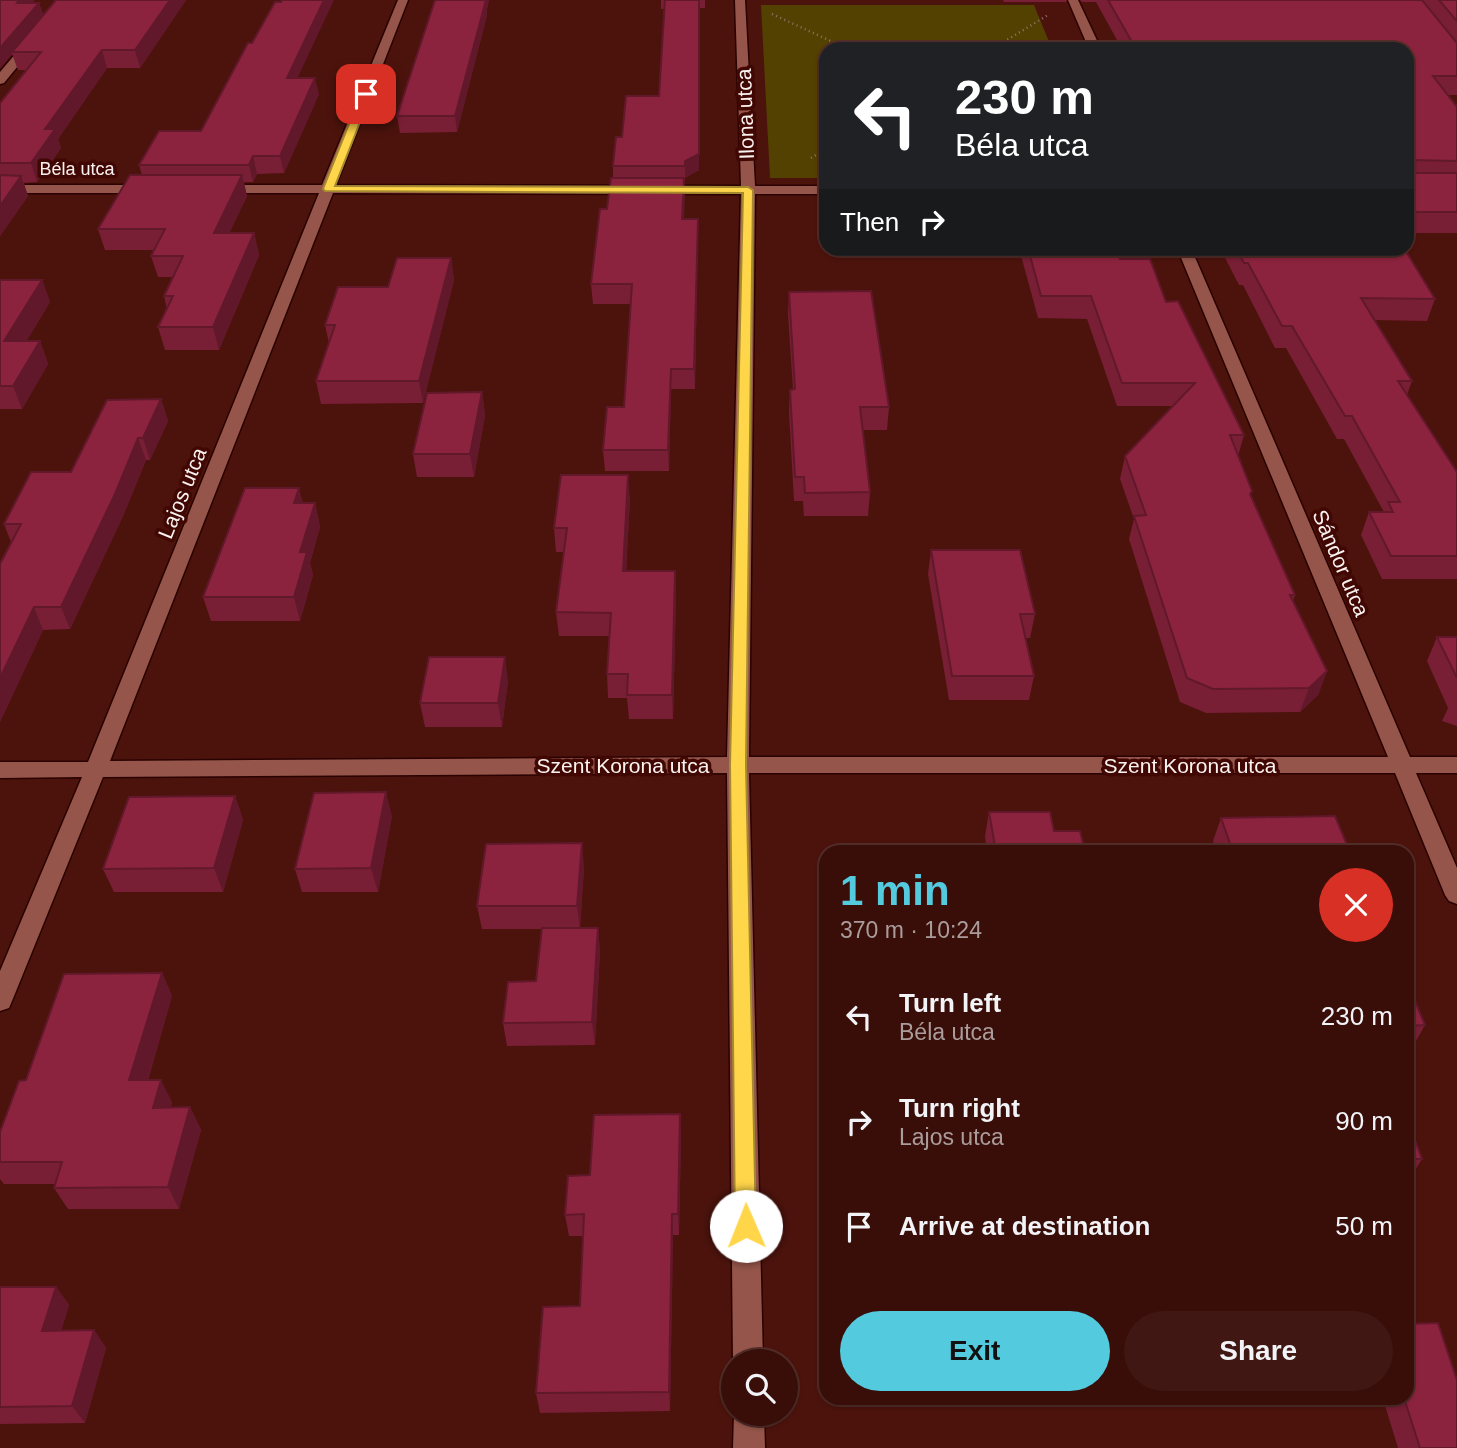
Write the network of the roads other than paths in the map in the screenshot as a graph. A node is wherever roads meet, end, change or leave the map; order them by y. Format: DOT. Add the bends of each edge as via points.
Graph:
graph roads {
  1 [pos="67,0"];
  2 [pos="404,0"];
  3 [pos="740,4"];
  4 [pos="1074,4"];
  5 [pos="1092,42"];
  6 [pos="0,80"];
  7 [pos="0,189"];
  8 [pos="164,189"];
  9 [pos="205,189"];
  10 [pos="328,189"];
  11 [pos="748,190"];
  12 [pos="819,190"];
  13 [pos="1187,256"];
  14 [pos="738,765"];
  15 [pos="1401,765"];
  16 [pos="1457,765"];
  17 [pos="96,769"];
  18 [pos="0,770"];
  19 [pos="1457,895"];
  20 [pos="0,1001"];
  21 [pos="748,1349"];
  22 [pos="749,1426"];
  23 [pos="749,1448"];
  1 -- 6 [label="street"];
  2 -- 10 [label="street, Lajos utca"];
  3 -- 11 [label="street, Ilona utca"];
  4 -- 5 [label="street"];
  7 -- 8 [label="street, Béla utca"];
  9 -- 10 [label="street"];
  10 -- 11 [label="street"];
  10 -- 17 [label="street, Lajos utca"];
  11 -- 12 [label="street"];
  11 -- 14 [label="street, Ilona utca"];
  13 -- 15 [label="street, Sándor utca"];
  14 -- 15 [label="street, Szent Korona utca"];
  14 -- 17 [label="street, Szent Korona utca"];
  14 -- 21 [label="street, Ilona utca"];
  15 -- 16 [label="street, Szent Korona utca"];
  15 -- 19 [label="street, Sándor utca"];
  17 -- 18 [label="street, Szent Korona utca"];
  17 -- 20 [label="street, Lajos utca"];
  22 -- 23 [label="street"];
}
